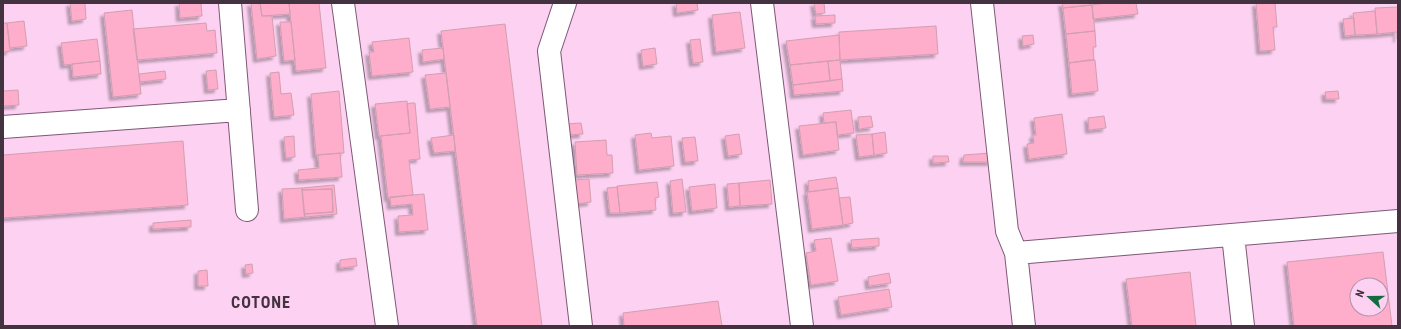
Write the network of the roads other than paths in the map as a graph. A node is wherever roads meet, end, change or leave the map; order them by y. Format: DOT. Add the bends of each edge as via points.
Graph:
graph roads {
  1 [pos="230,3"];
  2 [pos="342,3"];
  3 [pos="565,3"];
  4 [pos="762,3"];
  5 [pos="982,3"];
  6 [pos="239,110"];
  7 [pos="3,127"];
  8 [pos="247,210"];
  9 [pos="1398,221"];
  10 [pos="1233,235"];
  11 [pos="1016,253"];
  12 [pos="387,326"];
  13 [pos="581,326"];
  14 [pos="802,326"];
  15 [pos="1024,326"];
  16 [pos="1243,326"];
  1 -- 6 [label="street"];
  2 -- 12 [label="street"];
  3 -- 13 [label="street" via="549,51"];
  4 -- 14 [label="street"];
  5 -- 11 [label="street" via="1007,231"];
  6 -- 7 [label="street"];
  6 -- 8 [label="street"];
  9 -- 10 [label="street"];
  10 -- 11 [label="street"];
  10 -- 16 [label="street"];
  11 -- 15 [label="street"];
}
